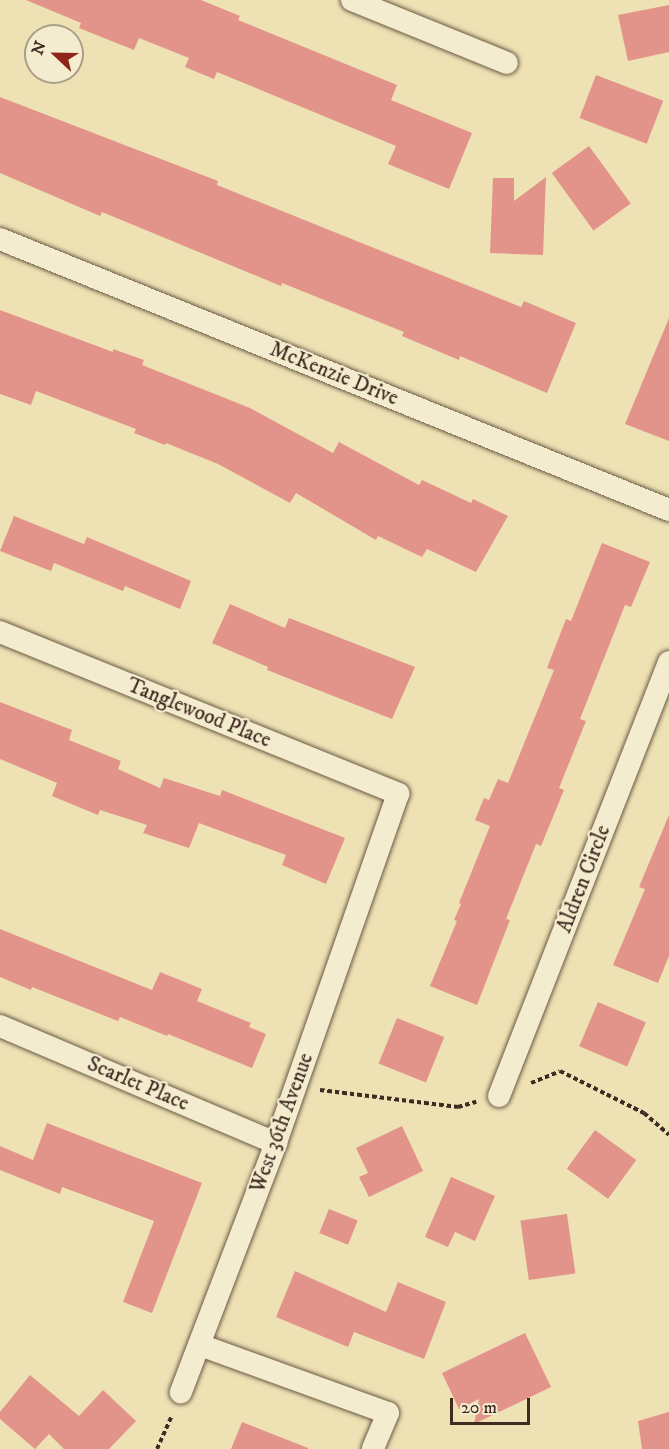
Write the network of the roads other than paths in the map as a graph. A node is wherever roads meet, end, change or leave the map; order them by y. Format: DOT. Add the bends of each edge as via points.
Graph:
graph roads {
  1 [pos="352,0"];
  2 [pos="507,63"];
  3 [pos="0,239"];
  4 [pos="669,510"];
  5 [pos="0,632"];
  6 [pos="669,662"];
  7 [pos="398,794"];
  8 [pos="0,1026"];
  9 [pos="499,1096"];
  10 [pos="276,1143"];
  11 [pos="200,1345"];
  12 [pos="181,1392"];
  13 [pos="374,1449"];
  1 -- 2 [label="street"];
  3 -- 4 [label="street, McKenzie Drive"];
  5 -- 7 [label="street, Tanglewood Place"];
  6 -- 9 [label="street, Aldren Circle"];
  7 -- 10 [label="street, West 36th Avenue"];
  8 -- 10 [label="street, Scarlet Place"];
  10 -- 11 [label="street, West 36th Avenue"];
  11 -- 12 [label="street, West 36th Avenue"];
  11 -- 13 [label="street" via="388,1413"];
}
